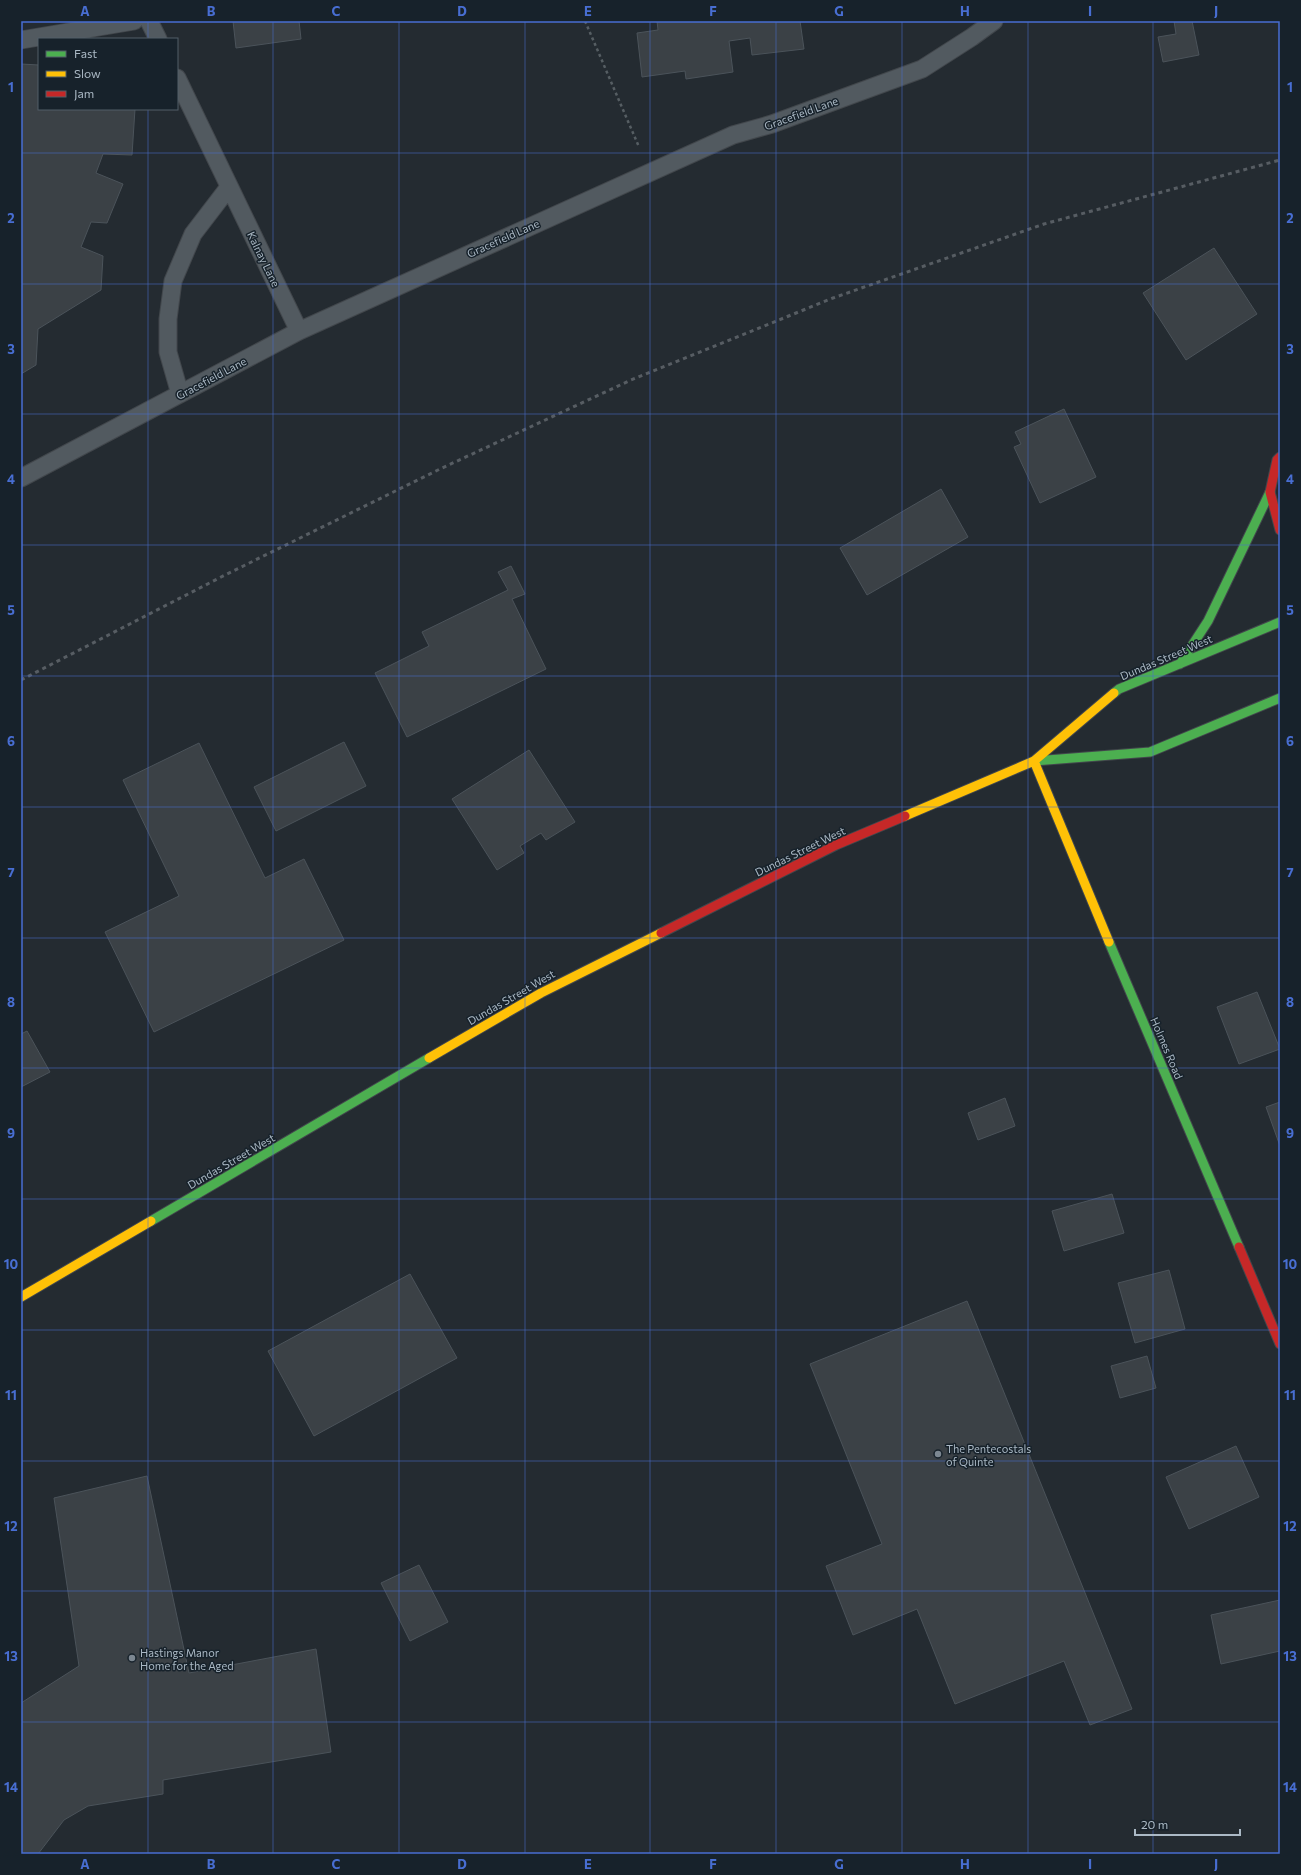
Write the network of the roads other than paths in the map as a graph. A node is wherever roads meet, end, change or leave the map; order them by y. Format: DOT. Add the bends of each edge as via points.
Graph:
graph roads {
  1 [pos="134,21"];
  2 [pos="150,21"];
  3 [pos="994,21"];
  4 [pos="158,38"];
  5 [pos="21,40"];
  6 [pos="178,80"];
  7 [pos="229,187"];
  8 [pos="299,331"];
  9 [pos="180,394"];
  10 [pos="1280,457"];
  11 [pos="21,478"];
  12 [pos="1270,492"];
  13 [pos="1280,530"];
  14 [pos="1280,622"];
  15 [pos="1180,664"];
  16 [pos="1280,698"];
  17 [pos="1034,761"];
  18 [pos="21,1297"];
  19 [pos="1280,1344"];
  1 -- 5 [label="lane"];
  2 -- 4 [label="lane"];
  3 -- 8 [label="lane, Gracefield Lane" via="922,69 772,124 733,135"];
  6 -- 7 [label="lane, Kalnay Lane"];
  7 -- 8 [label="lane, Kalnay Lane"];
  7 -- 9 [label="lane" via="193,234 173,281 168,319 168,352"];
  8 -- 9 [label="lane, Gracefield Lane"];
  9 -- 11 [label="lane, Gracefield Lane"];
  10 -- 12 [label="main road" via="1277,460"];
  12 -- 13 [label="main road"];
  12 -- 15 [label="main road" via="1226,586"];
  14 -- 15 [label="main road, Dundas Street West"];
  15 -- 17 [label="main road, Dundas Street West" via="1119,689"];
  16 -- 17 [label="main road, Dundas Street West" via="1150,752"];
  17 -- 18 [label="main road, Dundas Street West" via="836,845 541,992"];
  17 -- 19 [label="main road, Holmes Road"];
}
